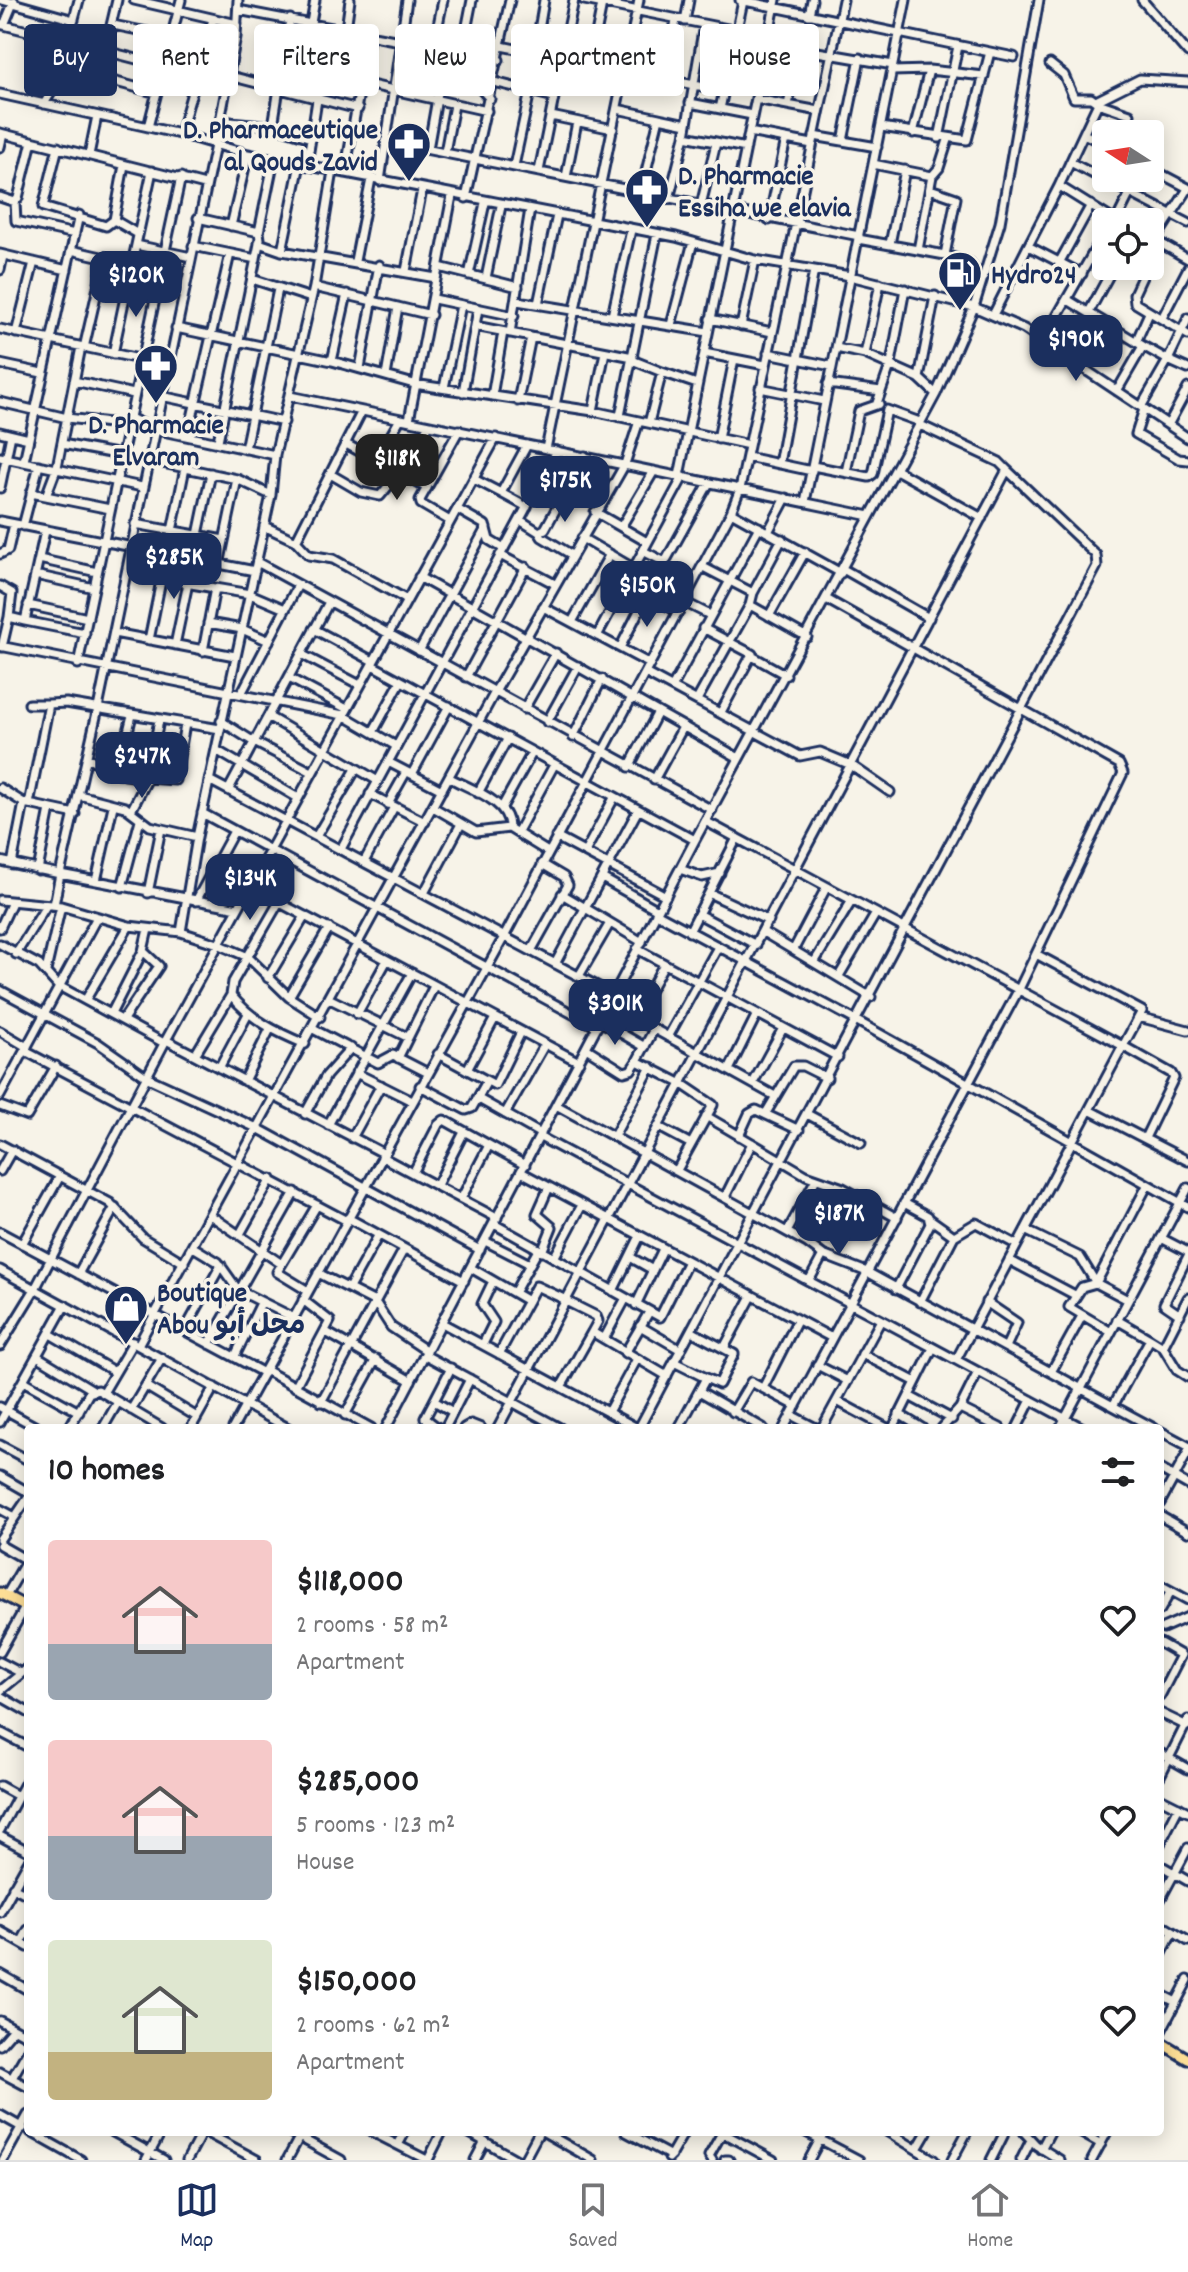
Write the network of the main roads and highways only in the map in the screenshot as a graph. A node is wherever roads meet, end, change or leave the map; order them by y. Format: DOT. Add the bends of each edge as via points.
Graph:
graph roads {
  1 [pos="3,1594"];
  2 [pos="24,1605"];
  3 [pos="1164,2044"];
  4 [pos="1188,2059"];
  1 -- 2 [label="main road"];
  3 -- 4 [label="main road"];
}
